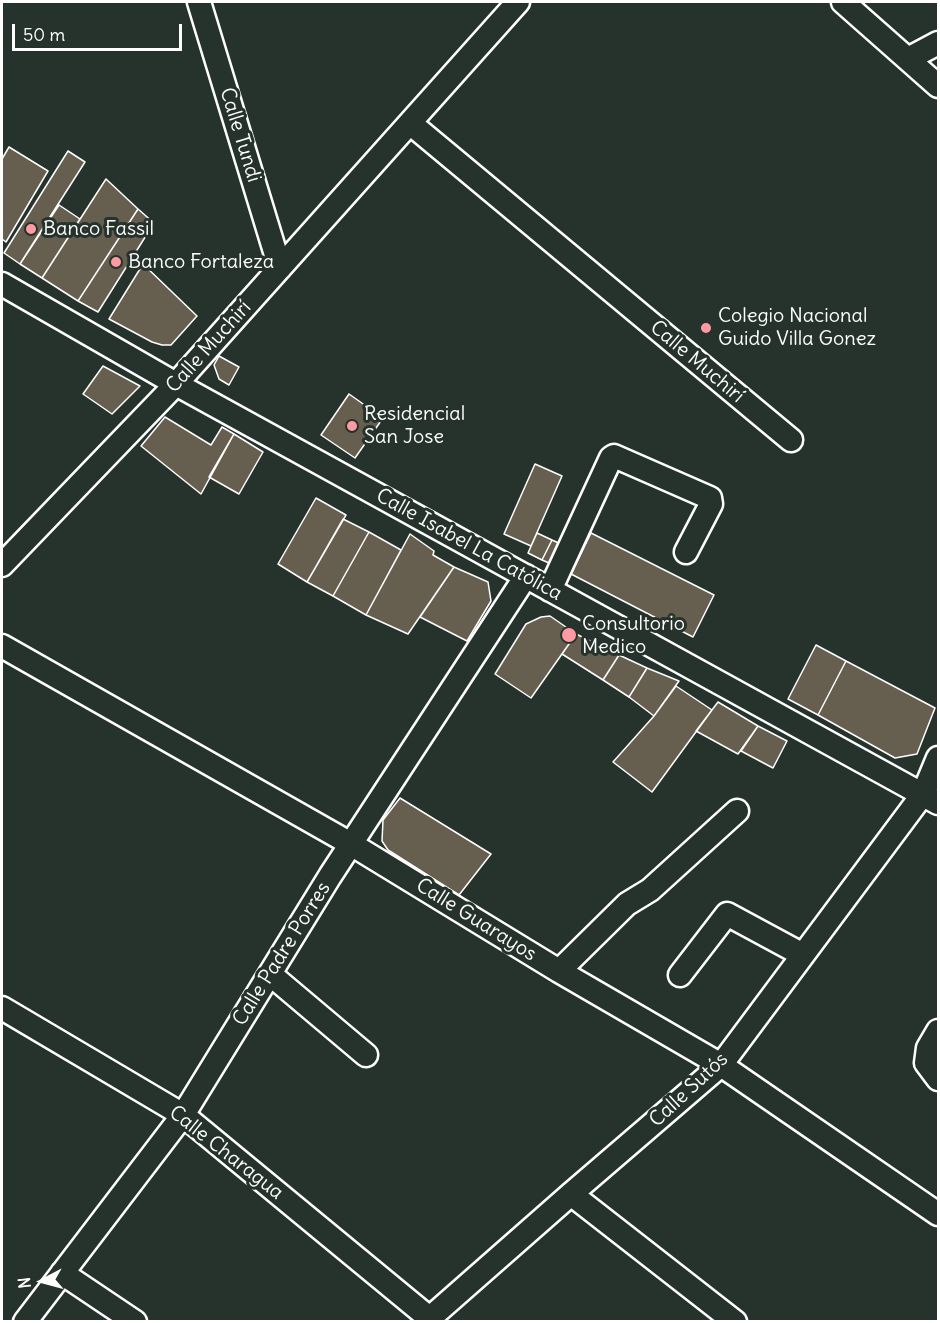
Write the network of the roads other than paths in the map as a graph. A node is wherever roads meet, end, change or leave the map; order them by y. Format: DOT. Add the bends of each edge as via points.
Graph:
graph roads {
  1 [pos="199,2"];
  2 [pos="518,2"];
  3 [pos="843,2"];
  4 [pos="939,44"];
  5 [pos="908,59"];
  6 [pos="939,86"];
  7 [pos="410,123"];
  8 [pos="280,268"];
  9 [pos="2,284"];
  10 [pos="176,384"];
  11 [pos="791,440"];
  12 [pos="686,552"];
  13 [pos="2,565"];
  14 [pos="526,576"];
  15 [pos="550,590"];
  16 [pos="2,646"];
  17 [pos="939,758"];
  18 [pos="931,798"];
  19 [pos="736,811"];
  20 [pos="351,844"];
  21 [pos="803,955"];
  22 [pos="559,971"];
  23 [pos="270,974"];
  24 [pos="680,975"];
  25 [pos="2,1008"];
  26 [pos="939,1031"];
  27 [pos="366,1054"];
  28 [pos="721,1065"];
  29 [pos="939,1079"];
  30 [pos="183,1115"];
  31 [pos="571,1194"];
  32 [pos="939,1214"];
  33 [pos="62,1273"];
  34 [pos="432,1320"];
  35 [pos="25,1322"];
  36 [pos="135,1322"];
  37 [pos="735,1322"];
  1 -- 8 [label="street, Calle Tundi"];
  2 -- 7 [label="street, Calle Muchirí"];
  3 -- 5 [label="street"];
  4 -- 5 [label="street"];
  5 -- 6 [label="street"];
  7 -- 8 [label="street, Calle Muchirí"];
  7 -- 11 [label="street, Calle Muchirí"];
  8 -- 10 [label="street, Calle Muchirí"];
  9 -- 10 [label="street, Calle Isabel La Católica"];
  10 -- 13 [label="street, Calle Muchirí"];
  10 -- 14 [label="street, Calle Isabel La Católica"];
  12 -- 15 [label="street" via="711,504 710,498 614,456"];
  14 -- 15 [label="street, Calle Isabel La Católica"];
  14 -- 20 [label="street, Calle Padre Porres"];
  15 -- 18 [label="street, Calle Isabel La Católica"];
  16 -- 20 [label="street, Calle Guarayos"];
  17 -- 18 [label="street, Calle Sutós"];
  18 -- 21 [label="street, Calle Sutós"];
  19 -- 22 [label="street" via="650,890 627,904"];
  20 -- 22 [label="street, Calle Guarayos"];
  20 -- 23 [label="street, Calle Padre Porres"];
  21 -- 24 [label="street" via="727,914"];
  21 -- 28 [label="street, Calle Sutós"];
  22 -- 28 [label="street, Calle Guarayos"];
  23 -- 27 [label="street"];
  23 -- 30 [label="street, Calle Padre Porres"];
  25 -- 30 [label="street, Calle Charagua"];
  26 -- 29 [label="street" via="928,1048 926,1063"];
  28 -- 31 [label="street, Calle Sutós"];
  28 -- 32 [label="street, Calle Guarayos"];
  30 -- 33 [label="street, Calle Padre Porres"];
  30 -- 34 [label="street, Calle Charagua"];
  31 -- 34 [label="street, Calle Sutós"];
  31 -- 37 [label="street"];
  33 -- 35 [label="street, Calle Padre Porres"];
  33 -- 36 [label="street"];
}
